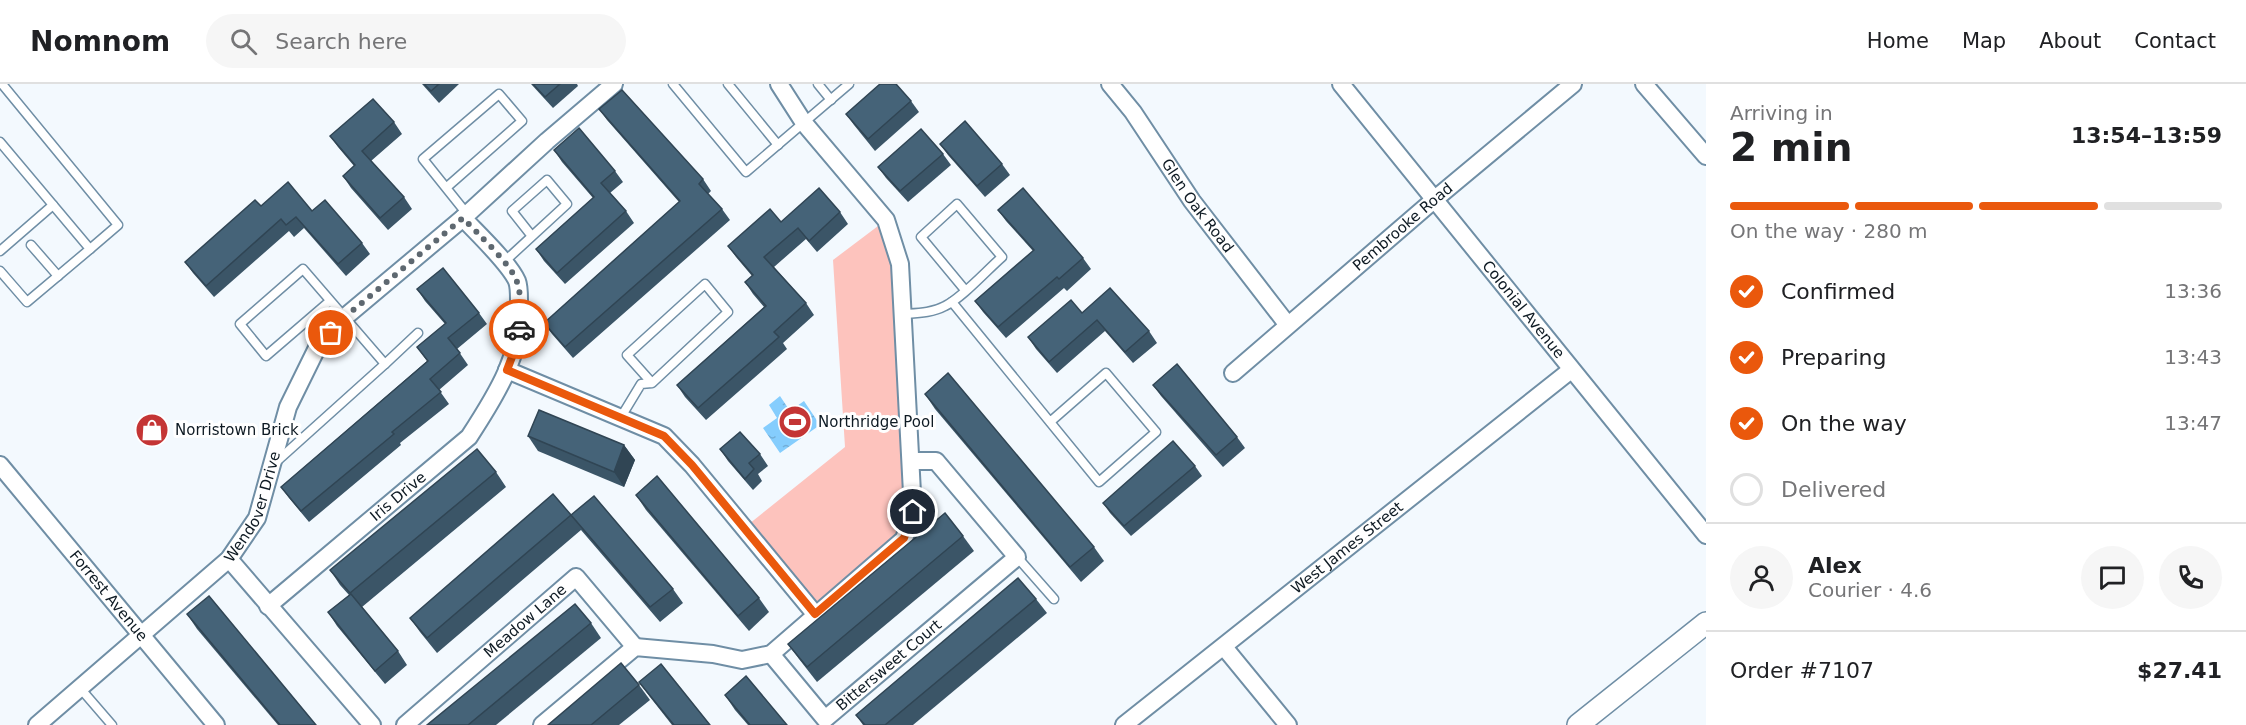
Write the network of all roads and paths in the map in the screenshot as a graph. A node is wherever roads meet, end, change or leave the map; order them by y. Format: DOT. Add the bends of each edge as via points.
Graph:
graph roads {
  1 [pos="2,84"];
  2 [pos="614,84"];
  3 [pos="673,84"];
  4 [pos="728,84"];
  5 [pos="779,84"];
  6 [pos="818,84"];
  7 [pos="849,84"];
  8 [pos="1110,84"];
  9 [pos="1341,84"];
  10 [pos="1573,84"];
  11 [pos="1644,84"];
  12 [pos="831,100"];
  13 [pos="804,123"];
  14 [pos="0,141"];
  15 [pos="778,145"];
  16 [pos="1706,156"];
  17 [pos="447,187"];
  18 [pos="1435,199"];
  19 [pos="53,205"];
  20 [pos="465,216"];
  21 [pos="531,235"];
  22 [pos="31,245"];
  23 [pos="90,249"];
  24 [pos="0,251"];
  25 [pos="503,262"];
  26 [pos="0,271"];
  27 [pos="58,276"];
  28 [pos="965,290"];
  29 [pos="330,301"];
  30 [pos="952,302"];
  31 [pos="903,315"];
  32 [pos="345,317"];
  33 [pos="1287,324"];
  34 [pos="418,333"];
  35 [pos="385,364"];
  36 [pos="507,370"];
  37 [pos="1571,370"];
  38 [pos="1233,373"];
  39 [pos="652,383"];
  40 [pos="621,417"];
  41 [pos="1050,423"];
  42 [pos="911,461"];
  43 [pos="0,465"];
  44 [pos="273,465"];
  45 [pos="1706,535"];
  46 [pos="1017,557"];
  47 [pos="229,558"];
  48 [pos="1054,599"];
  49 [pos="268,606"];
  50 [pos="815,614"];
  51 [pos="1706,623"];
  52 [pos="141,635"];
  53 [pos="635,647"];
  54 [pos="1224,647"];
  55 [pos="771,654"];
  56 [pos="80,688"];
  57 [pos="828,722"];
  58 [pos="37,725"];
  59 [pos="112,725"];
  60 [pos="216,725"];
  61 [pos="372,725"];
  62 [pos="405,725"];
  63 [pos="542,725"];
  64 [pos="1124,725"];
  65 [pos="1288,725"];
  66 [pos="1578,725"];
  1 -- 23 [label="lane" via="118,225"];
  2 -- 20 [label="street, Wendover Drive"];
  3 -- 15 [label="lane" via="746,172"];
  4 -- 15 [label="lane"];
  5 -- 13 [label="street"];
  6 -- 12 [label="lane"];
  7 -- 12 [label="lane"];
  8 -- 33 [label="street, Glen Oak Road" via="1192,201"];
  9 -- 18 [label="street, Colonial Avenue"];
  10 -- 18 [label="street, Pembrooke Road"];
  11 -- 16 [label="street"];
  12 -- 13 [label="lane"];
  13 -- 15 [label="lane"];
  13 -- 31 [label="street" via="886,220 900,264"];
  14 -- 19 [label="lane"];
  17 -- 17 [label="lane" via="423,159 499,94 522,121"];
  17 -- 20 [label="lane"];
  18 -- 33 [label="street, Pembrooke Road"];
  18 -- 37 [label="street, Colonial Avenue"];
  19 -- 23 [label="lane"];
  19 -- 24 [label="lane"];
  20 -- 25 [label="street, Iris Drive"];
  20 -- 32 [label="street, Wendover Drive"];
  21 -- 21 [label="lane" via="567,204 547,180 512,211"];
  21 -- 25 [label="lane"];
  22 -- 27 [label="lane"];
  23 -- 27 [label="lane"];
  25 -- 36 [label="street, Iris Drive" via="517,282 520,312 518,341"];
  26 -- 27 [label="lane" via="27,302"];
  28 -- 28 [label="lane" via="1002,256 957,204 921,237"];
  28 -- 30 [label="lane"];
  29 -- 29 [label="lane" via="303,269 240,324 266,356"];
  29 -- 32 [label="lane"];
  30 -- 31 [label="lane" via="923,313"];
  30 -- 41 [label="lane"];
  31 -- 42 [label="street"];
  32 -- 35 [label="lane"];
  32 -- 44 [label="street, Wendover Drive" via="317,348 288,407"];
  33 -- 38 [label="street, Pembrooke Road"];
  34 -- 35 [label="lane"];
  35 -- 44 [label="lane"];
  36 -- 40 [label="street"];
  36 -- 49 [label="street, Iris Drive" via="470,437"];
  37 -- 45 [label="street, Colonial Avenue"];
  37 -- 54 [label="street, West James Street"];
  39 -- 39 [label="lane" via="728,312 705,284 627,356"];
  39 -- 40 [label="lane" via="641,384"];
  40 -- 50 [label="street" via="664,436"];
  41 -- 41 [label="lane" via="1099,482 1156,432 1106,373"];
  42 -- 46 [label="street" via="936,461"];
  42 -- 50 [label="street" via="913,512 904,538"];
  43 -- 52 [label="street, Forrest Avenue"];
  44 -- 47 [label="street, Wendover Drive" via="257,518"];
  46 -- 48 [label="lane"];
  46 -- 57 [label="street, Bittersweet Court"];
  47 -- 49 [label="street"];
  47 -- 52 [label="street, Wendover Drive"];
  49 -- 61 [label="street"];
  50 -- 55 [label="street"];
  51 -- 66 [label="street"];
  52 -- 56 [label="street, Wendover Drive"];
  52 -- 60 [label="street, Forrest Avenue"];
  53 -- 55 [label="street" via="742,660"];
  53 -- 62 [label="street, Meadow Lane" via="576,577"];
  53 -- 63 [label="street"];
  54 -- 64 [label="street, West James Street"];
  54 -- 65 [label="street"];
  55 -- 57 [label="street, Bittersweet Court"];
  56 -- 58 [label="street, Wendover Drive"];
  56 -- 59 [label="lane"];
}
